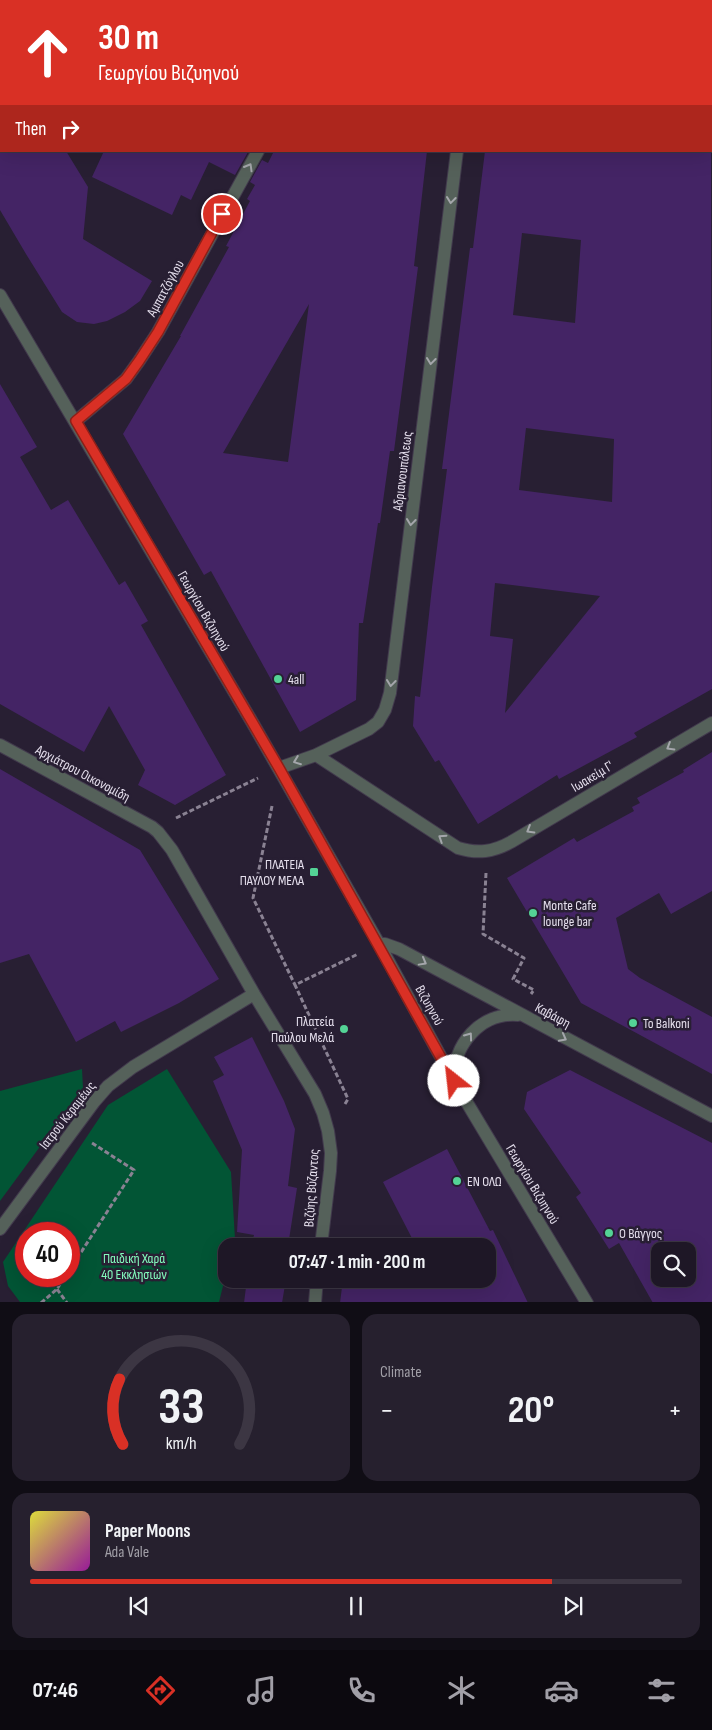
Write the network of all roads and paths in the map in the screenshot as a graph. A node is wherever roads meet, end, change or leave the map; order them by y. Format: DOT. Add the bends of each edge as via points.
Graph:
graph roads {
  1 [pos="257,152"];
  2 [pos="457,152"];
  3 [pos="0,295"];
  4 [pos="76,421"];
  5 [pos="712,722"];
  6 [pos="0,745"];
  7 [pos="316,755"];
  8 [pos="279,768"];
  9 [pos="172,820"];
  10 [pos="487,852"];
  11 [pos="379,944"];
  12 [pos="295,985"];
  13 [pos="534,990"];
  14 [pos="254,994"];
  15 [pos="520,1015"];
  16 [pos="454,1081"];
  17 [pos="712,1116"];
  18 [pos="72,1130"];
  19 [pos="328,1131"];
  20 [pos="0,1230"];
  21 [pos="322,1238"];
  22 [pos="80,1254"];
  23 [pos="316,1288"];
  24 [pos="57,1289"];
  25 [pos="41,1302"];
  26 [pos="68,1302"];
  27 [pos="314,1302"];
  28 [pos="587,1302"];
  4 -- 1 [label="street, Αμπατζόγλου, one-way" via="126,379 139,361"];
  2 -- 7 [label="street, Αδριανουπόλεως, one-way" via="390,693 378,722"];
  3 -- 4 [label="street, Γεωργίου Βιζυηνού"];
  4 -- 8 [label="street, Γεωργίου Βιζυηνού"];
  5 -- 10 [label="street, Ιωακείμ Γ', one-way" via="505,845"];
  6 -- 14 [label="street, Αρχιάτρου Οικονομίδη" via="158,832 172,850"];
  7 -- 8 [label="street, one-way"];
  10 -- 7 [label="street, one-way" via="458,848"];
  8 -- 9 [label="path"];
  8 -- 11 [label="street, Γεωργίου Βιζυηνού"];
  8 -- 12 [label="path" via="253,898"];
  10 -- 13 [label="path" via="483,934 524,958 513,979"];
  11 -- 12 [label="path"];
  11 -- 15 [label="street, Καβάφη, one-way" via="399,949"];
  11 -- 16 [label="street, Βιζυηνού"];
  12 -- 19 [label="path" via="348,1099"];
  14 -- 18 [label="street, Ιατρού Κεραμέως" via="119,1076"];
  14 -- 19 [label="street" via="314,1094"];
  16 -- 15 [label="street, one-way" via="456,1060 475,1028 497,1016"];
  15 -- 17 [label="street, Καβάφη, one-way"];
  16 -- 28 [label="street, Γεωργίου Βιζυηνού"];
  18 -- 20 [label="street, Ιατρού Κεραμέως"];
  18 -- 22 [label="path" via="134,1170"];
  19 -- 21 [label="street, Βιζύης Βύζαντος" via="330,1171"];
  23 -- 27 [label="street"];
  24 -- 25 [label="path"];
  24 -- 26 [label="path"];
}
